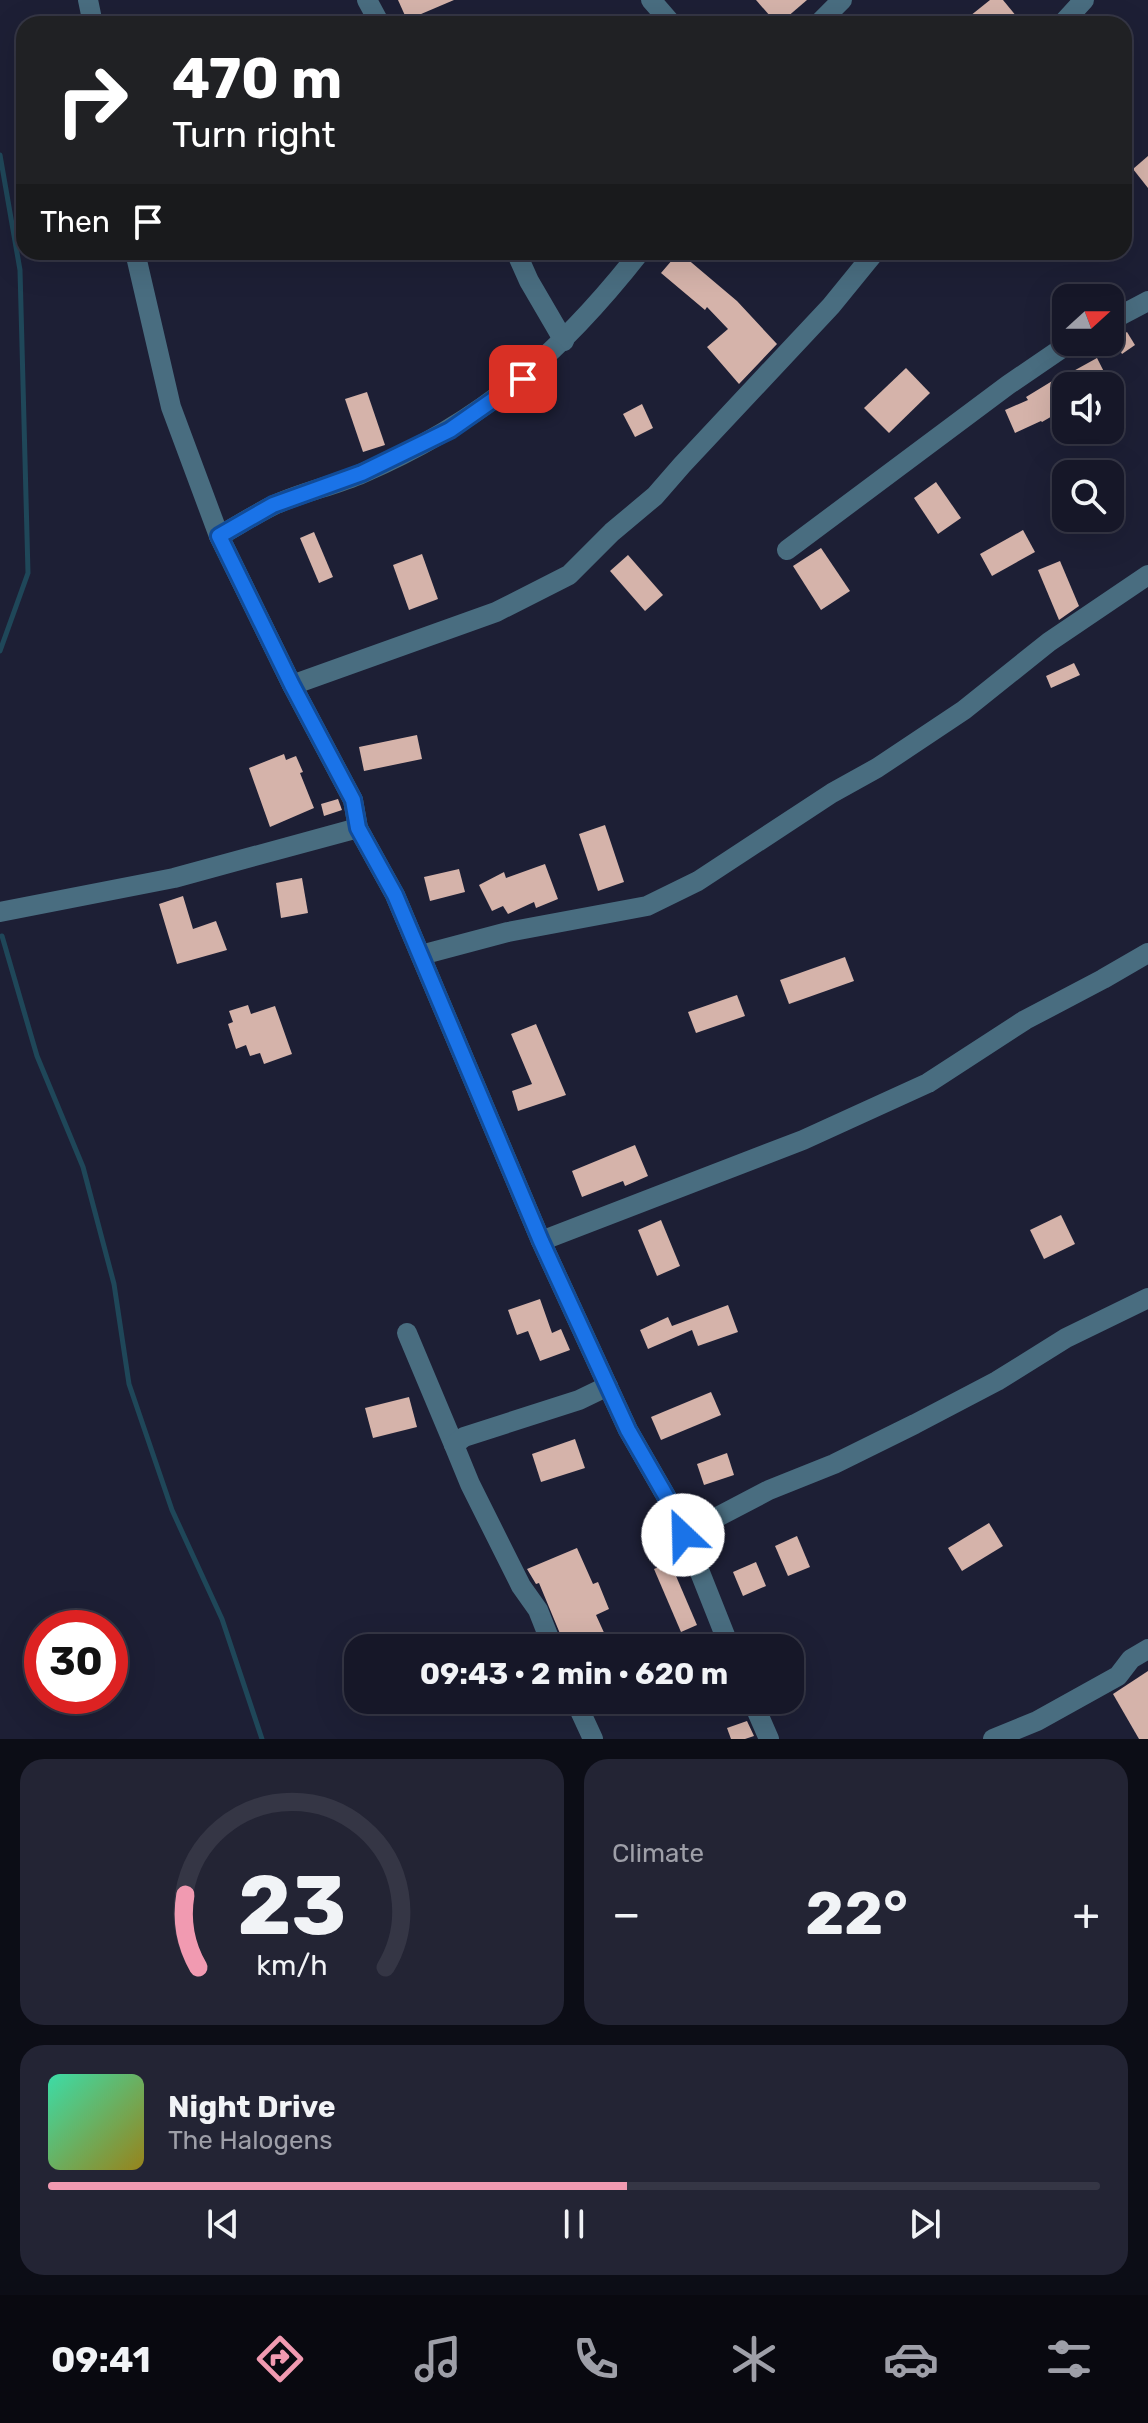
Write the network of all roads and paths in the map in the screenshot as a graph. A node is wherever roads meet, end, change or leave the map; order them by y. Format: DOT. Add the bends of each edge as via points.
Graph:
graph roads {
  1 [pos="651,0"];
  2 [pos="842,0"];
  3 [pos="1084,0"];
  4 [pos="665,16"];
  5 [pos="826,16"];
  6 [pos="1069,16"];
  7 [pos="137,260"];
  8 [pos="520,260"];
  9 [pos="634,260"];
  10 [pos="868,260"];
  11 [pos="1148,301"];
  12 [pos="1124,314"];
  13 [pos="564,341"];
  14 [pos="1052,355"];
  15 [pos="219,536"];
  16 [pos="787,550"];
  17 [pos="1148,575"];
  18 [pos="292,685"];
  19 [pos="358,828"];
  20 [pos="0,912"];
  21 [pos="1148,953"];
  22 [pos="421,955"];
  23 [pos="541,1241"];
  24 [pos="1148,1298"];
  25 [pos="407,1333"];
  26 [pos="608,1386"];
  27 [pos="454,1445"];
  28 [pos="683,1535"];
  29 [pos="547,1634"];
  30 [pos="725,1634"];
  31 [pos="1148,1649"];
  32 [pos="581,1714"];
  33 [pos="758,1714"];
  34 [pos="593,1739"];
  35 [pos="769,1739"];
  36 [pos="993,1739"];
  1 -- 4 [label="street"];
  2 -- 5 [label="street"];
  3 -- 6 [label="street"];
  7 -- 15 [label="street" via="171,407"];
  8 -- 13 [label="street"];
  9 -- 13 [label="street"];
  10 -- 18 [label="street" via="655,496 569,575 496,612"];
  11 -- 12 [label="street"];
  13 -- 15 [label="street" via="523,379 450,430 362,473 273,505"];
  14 -- 16 [label="street"];
  15 -- 18 [label="street"];
  17 -- 22 [label="street" via="1049,642 964,710 698,881 647,906 508,932"];
  18 -- 19 [label="street" via="353,800"];
  19 -- 20 [label="street" via="174,878"];
  19 -- 22 [label="street"];
  21 -- 23 [label="street" via="1025,1020 928,1083 803,1140"];
  22 -- 23 [label="street"];
  23 -- 26 [label="street"];
  24 -- 28 [label="street" via="915,1424"];
  25 -- 27 [label="street"];
  26 -- 27 [label="street"];
  26 -- 28 [label="street"];
  27 -- 29 [label="street"];
  28 -- 30 [label="street"];
  31 -- 36 [label="street" via="1118,1676"];
  32 -- 34 [label="street"];
  33 -- 35 [label="street"];
}
